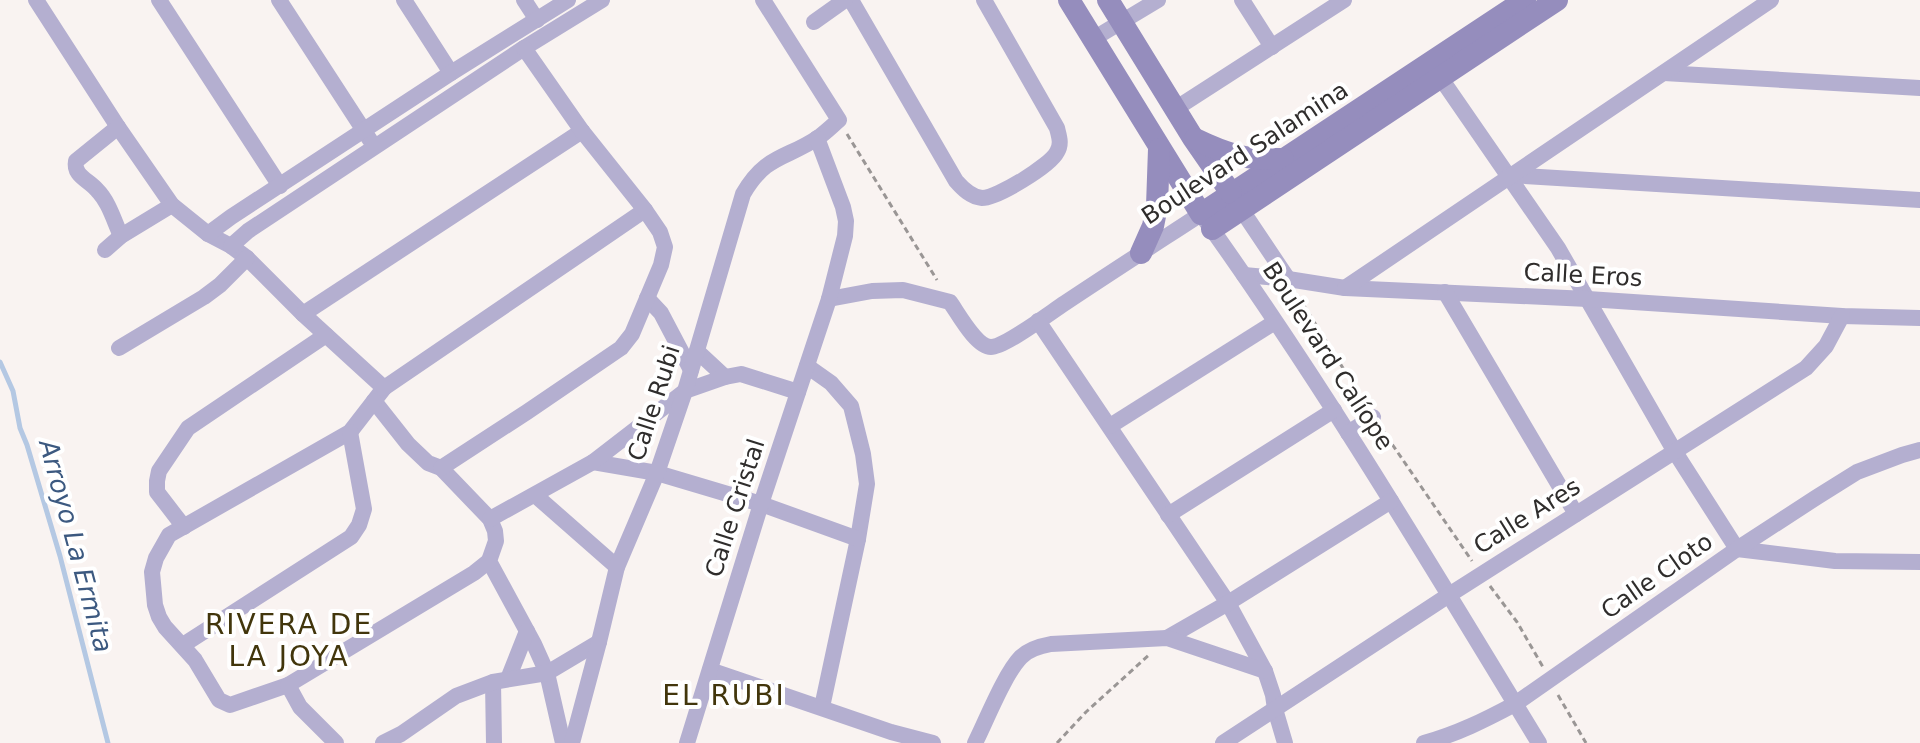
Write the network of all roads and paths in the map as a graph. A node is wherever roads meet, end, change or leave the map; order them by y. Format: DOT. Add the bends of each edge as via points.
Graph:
graph roads {
  1 [pos="36,0"];
  2 [pos="159,0"];
  3 [pos="279,0"];
  4 [pos="404,0"];
  5 [pos="524,0"];
  6 [pos="568,0"];
  7 [pos="602,0"];
  8 [pos="763,0"];
  9 [pos="845,0"];
  10 [pos="851,0"];
  11 [pos="984,0"];
  12 [pos="1069,0"];
  13 [pos="1108,0"];
  14 [pos="1158,0"];
  15 [pos="1242,0"];
  16 [pos="1344,0"];
  17 [pos="1525,0"];
  18 [pos="1557,0"];
  19 [pos="1771,0"];
  20 [pos="537,20"];
  21 [pos="814,22"];
  22 [pos="1122,22"];
  23 [pos="1093,39"];
  24 [pos="1272,47"];
  25 [pos="524,48"];
  26 [pos="451,73"];
  27 [pos="1664,73"];
  28 [pos="1440,77"];
  29 [pos="1920,88"];
  30 [pos="1175,109"];
  31 [pos="839,120"];
  32 [pos="118,127"];
  33 [pos="363,131"];
  34 [pos="582,131"];
  35 [pos="817,138"];
  36 [pos="1193,138"];
  37 [pos="375,148"];
  38 [pos="1159,148"];
  39 [pos="1283,159"];
  40 [pos="1509,175"];
  41 [pos="280,186"];
  42 [pos="1920,200"];
  43 [pos="1236,201"];
  44 [pos="172,205"];
  45 [pos="645,210"];
  46 [pos="1206,222"];
  47 [pos="208,234"];
  48 [pos="121,236"];
  49 [pos="231,246"];
  50 [pos="105,250"];
  51 [pos="1141,253"];
  52 [pos="247,258"];
  53 [pos="1244,275"];
  54 [pos="1288,279"];
  55 [pos="1345,288"];
  56 [pos="1445,292"];
  57 [pos="647,298"];
  58 [pos="829,299"];
  59 [pos="1588,299"];
  60 [pos="950,302"];
  61 [pos="303,314"];
  62 [pos="1842,316"];
  63 [pos="1920,318"];
  64 [pos="1038,321"];
  65 [pos="1275,322"];
  66 [pos="326,335"];
  67 [pos="119,348"];
  68 [pos="697,351"];
  69 [pos="807,366"];
  70 [pos="691,370"];
  71 [pos="725,377"];
  72 [pos="685,391"];
  73 [pos="798,392"];
  74 [pos="379,395"];
  75 [pos="1334,410"];
  76 [pos="1373,417"];
  77 [pos="1110,426"];
  78 [pos="350,432"];
  79 [pos="1348,433"];
  80 [pos="1920,450"];
  81 [pos="1675,452"];
  82 [pos="593,462"];
  83 [pos="441,468"];
  84 [pos="657,473"];
  85 [pos="535,495"];
  86 [pos="1391,501"];
  87 [pos="761,504"];
  88 [pos="1576,514"];
  89 [pos="1168,515"];
  90 [pos="490,519"];
  91 [pos="177,531"];
  92 [pos="858,539"];
  93 [pos="1737,549"];
  94 [pos="489,561"];
  95 [pos="1920,562"];
  96 [pos="617,567"];
  97 [pos="1481,574"];
  98 [pos="1449,595"];
  99 [pos="1228,603"];
  100 [pos="527,631"];
  101 [pos="1167,638"];
  102 [pos="599,642"];
  103 [pos="183,645"];
  104 [pos="710,670"];
  105 [pos="1265,671"];
  106 [pos="547,673"];
  107 [pos="501,681"];
  108 [pos="1550,681"];
  109 [pos="288,685"];
  110 [pos="1515,704"];
  111 [pos="822,707"];
  112 [pos="1275,709"];
  113 [pos="889,737"];
  114 [pos="336,743"];
  115 [pos="383,743"];
  116 [pos="494,743"];
  117 [pos="563,743"];
  118 [pos="572,743"];
  119 [pos="687,743"];
  120 [pos="933,743"];
  121 [pos="975,743"];
  122 [pos="1057,743"];
  123 [pos="1223,743"];
  124 [pos="1285,743"];
  125 [pos="1424,743"];
  126 [pos="1539,743"];
  127 [pos="1586,743"];
  1 -- 32 [label="street"];
  2 -- 41 [label="street"];
  3 -- 33 [label="street"];
  4 -- 26 [label="street"];
  5 -- 20 [label="street"];
  6 -- 20 [label="street"];
  7 -- 25 [label="street"];
  8 -- 31 [label="street"];
  9 -- 21 [label="street"];
  10 -- 11 [label="street" via="956,181 981,198 1049,163 1060,140"];
  12 -- 23 [label="street, Boulevard Calíope"];
  13 -- 22 [label="street"];
  14 -- 22 [label="street"];
  15 -- 24 [label="street"];
  16 -- 24 [label="street"];
  17 -- 39 [label="street, Boulevard Salamina"];
  18 -- 28 [label="street, Boulevard Salamina"];
  19 -- 27 [label="street"];
  20 -- 26 [label="street"];
  22 -- 23 [label="street"];
  22 -- 30 [label="street"];
  23 -- 38 [label="street, Boulevard Calíope"];
  24 -- 30 [label="street"];
  25 -- 34 [label="street"];
  25 -- 37 [label="street"];
  26 -- 33 [label="street"];
  27 -- 29 [label="street"];
  27 -- 40 [label="street"];
  28 -- 40 [label="street"];
  28 -- 43 [label="street, Boulevard Salamina"];
  30 -- 36 [label="street"];
  31 -- 35 [label="street, Calle Rubi"];
  31 -- 60 [label="path"];
  32 -- 44 [label="street"];
  32 -- 48 [label="street" via="74,168 98,190"];
  33 -- 37 [label="street"];
  33 -- 41 [label="street"];
  34 -- 45 [label="street"];
  34 -- 61 [label="street"];
  35 -- 58 [label="street, Calle Cristal" via="846,221"];
  35 -- 68 [label="street, Calle Rubi" via="765,165 752,178"];
  36 -- 39 [label="street" via="1237,156"];
  36 -- 43 [label="street"];
  37 -- 49 [label="street"];
  38 -- 46 [label="street, Boulevard Calíope"];
  38 -- 51 [label="street" via="1157,206"];
  39 -- 43 [label="street, Boulevard Salamina"];
  40 -- 42 [label="street"];
  40 -- 55 [label="street"];
  40 -- 59 [label="street"];
  41 -- 47 [label="street"];
  43 -- 46 [label="street, Boulevard Salamina"];
  43 -- 54 [label="street"];
  44 -- 47 [label="street"];
  44 -- 48 [label="street"];
  45 -- 57 [label="street" via="665,247"];
  45 -- 74 [label="street"];
  46 -- 51 [label="street, Boulevard Salamina"];
  46 -- 53 [label="street, Boulevard Calíope"];
  47 -- 49 [label="street"];
  48 -- 50 [label="street"];
  49 -- 52 [label="street"];
  51 -- 64 [label="street, Boulevard Salamina"];
  52 -- 61 [label="street"];
  52 -- 67 [label="street" via="204,297"];
  53 -- 54 [label="street, Calle Eros"];
  53 -- 65 [label="street, Boulevard Calíope"];
  54 -- 55 [label="street, Calle Eros"];
  54 -- 76 [label="path"];
  55 -- 56 [label="street, Calle Eros"];
  56 -- 59 [label="street, Calle Eros"];
  56 -- 88 [label="street"];
  57 -- 70 [label="street" via="661,313"];
  57 -- 83 [label="street" via="621,348"];
  58 -- 60 [label="street" via="903,290"];
  58 -- 69 [label="street, Calle Cristal"];
  59 -- 62 [label="street, Calle Eros"];
  59 -- 81 [label="street"];
  60 -- 64 [label="street, Boulevard Salamina" via="976,339 992,347"];
  61 -- 66 [label="street"];
  62 -- 63 [label="street, Calle Eros"];
  62 -- 81 [label="street, Calle Ares" via="1806,368"];
  64 -- 77 [label="street"];
  65 -- 75 [label="street, Boulevard Calíope"];
  65 -- 77 [label="street"];
  66 -- 74 [label="street"];
  66 -- 91 [label="street" via="188,428 157,481 157,492"];
  68 -- 70 [label="street, Calle Rubi"];
  68 -- 71 [label="street"];
  69 -- 73 [label="street, Calle Cristal"];
  69 -- 92 [label="street" via="851,406 867,484"];
  70 -- 72 [label="street, Calle Rubi"];
  71 -- 72 [label="street"];
  71 -- 73 [label="street" via="741,374"];
  72 -- 82 [label="street"];
  72 -- 84 [label="street, Calle Rubi"];
  73 -- 87 [label="street, Calle Cristal"];
  74 -- 78 [label="street"];
  74 -- 83 [label="street" via="408,444"];
  75 -- 79 [label="street, Boulevard Calíope"];
  75 -- 89 [label="street"];
  76 -- 79 [label="street"];
  76 -- 97 [label="path"];
  77 -- 89 [label="street"];
  78 -- 91 [label="street"];
  78 -- 103 [label="street" via="364,509 351,537"];
  79 -- 86 [label="street, Boulevard Calíope"];
  80 -- 93 [label="street, Calle Cloto" via="1857,472"];
  81 -- 88 [label="street, Calle Ares"];
  81 -- 93 [label="street"];
  82 -- 84 [label="street"];
  82 -- 85 [label="street"];
  83 -- 90 [label="street"];
  84 -- 87 [label="street"];
  84 -- 96 [label="street, Calle Rubi"];
  85 -- 90 [label="street"];
  85 -- 96 [label="street"];
  86 -- 98 [label="street, Boulevard Calíope"];
  86 -- 99 [label="street"];
  87 -- 92 [label="street"];
  87 -- 104 [label="street, Calle Cristal"];
  88 -- 97 [label="street, Calle Ares"];
  89 -- 99 [label="street"];
  90 -- 94 [label="street" via="496,541"];
  91 -- 103 [label="street" via="152,572 155,605 165,627"];
  92 -- 111 [label="street"];
  93 -- 95 [label="street" via="1835,561"];
  93 -- 108 [label="street, Calle Cloto"];
  94 -- 100 [label="street"];
  94 -- 109 [label="street"];
  96 -- 102 [label="street, Calle Rubi"];
  97 -- 98 [label="street, Calle Ares"];
  97 -- 108 [label="path" via="1531,643"];
  98 -- 110 [label="street, Boulevard Calíope"];
  98 -- 112 [label="street, Calle Ares"];
  99 -- 101 [label="street"];
  99 -- 105 [label="street"];
  100 -- 106 [label="street"];
  100 -- 107 [label="street"];
  101 -- 105 [label="street"];
  101 -- 121 [label="street" via="1035,647 1013,667"];
  101 -- 122 [label="path"];
  102 -- 106 [label="street"];
  102 -- 118 [label="street, Calle Rubi"];
  103 -- 109 [label="street" via="219,700 230,705"];
  104 -- 111 [label="street"];
  104 -- 119 [label="street, Calle Cristal"];
  105 -- 112 [label="street"];
  106 -- 107 [label="street"];
  106 -- 117 [label="street"];
  107 -- 115 [label="street" via="456,696"];
  107 -- 116 [label="street"];
  108 -- 110 [label="street, Calle Cloto"];
  108 -- 127 [label="path"];
  109 -- 114 [label="street" via="300,707"];
  110 -- 125 [label="street, Calle Cloto"];
  110 -- 126 [label="street, Boulevard Calíope"];
  111 -- 113 [label="street"];
  112 -- 123 [label="street, Calle Ares"];
  112 -- 124 [label="street"];
  113 -- 120 [label="street"];
}
